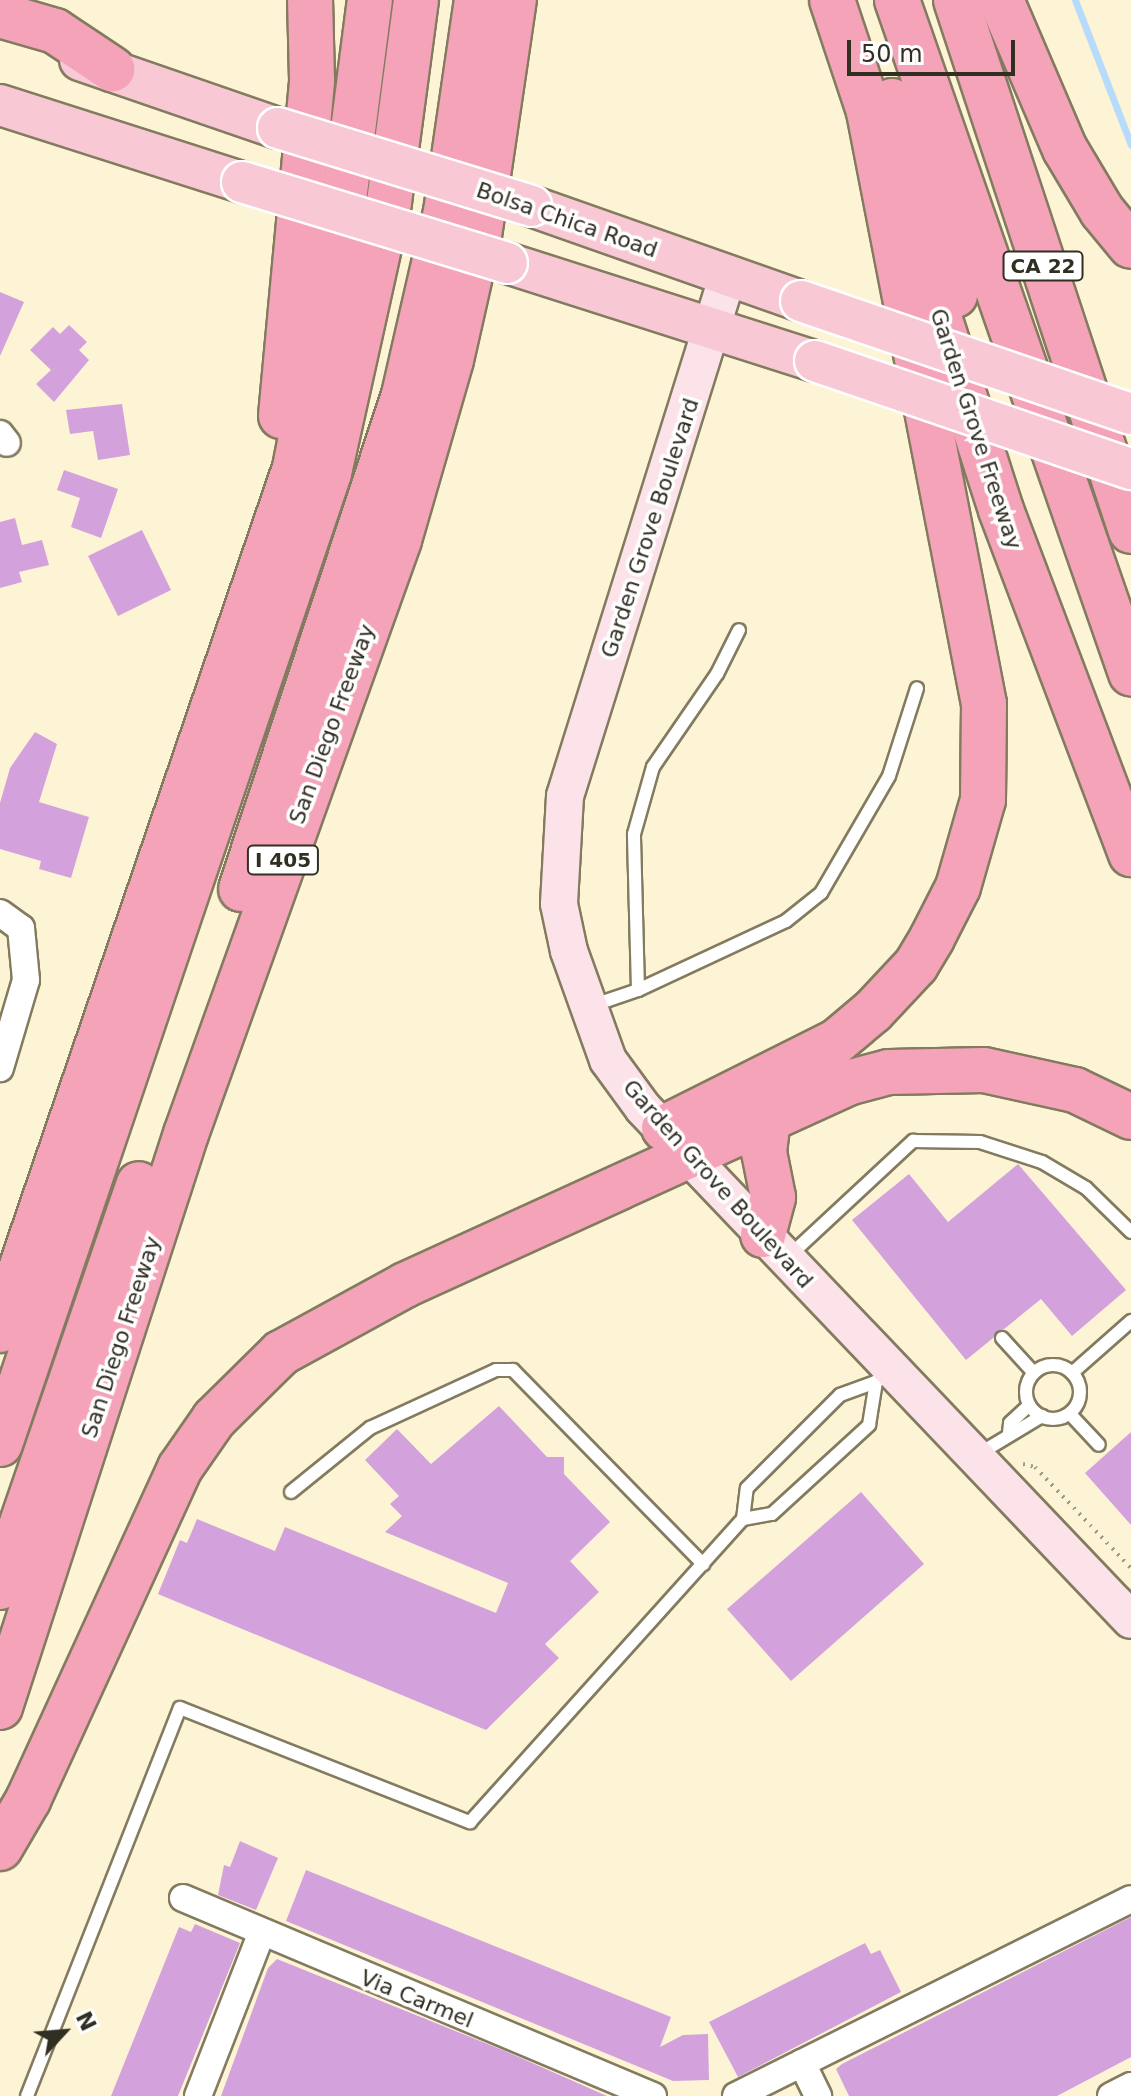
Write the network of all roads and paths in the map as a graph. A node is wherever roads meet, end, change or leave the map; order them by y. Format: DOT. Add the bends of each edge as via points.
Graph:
graph roads {
  1 [pos="310,0"];
  2 [pos="370,0"];
  3 [pos="416,0"];
  4 [pos="477,0"];
  5 [pos="514,0"];
  6 [pos="832,0"];
  7 [pos="859,0"];
  8 [pos="897,0"];
  9 [pos="956,0"];
  10 [pos="1001,0"];
  11 [pos="0,15"];
  12 [pos="0,35"];
  13 [pos="112,69"];
  14 [pos="0,105"];
  15 [pos="869,112"];
  16 [pos="1131,246"];
  17 [pos="728,275"];
  18 [pos="712,327"];
  19 [pos="1131,414"];
  20 [pos="295,468"];
  21 [pos="1131,469"];
  22 [pos="1131,531"];
  23 [pos="739,630"];
  24 [pos="1131,673"];
  25 [pos="917,688"];
  26 [pos="1131,789"];
  27 [pos="1131,854"];
  28 [pos="11,920"];
  29 [pos="638,990"];
  30 [pos="588,1007"];
  31 [pos="0,1068"];
  32 [pos="1131,1117"];
  33 [pos="768,1119"];
  34 [pos="676,1140"];
  35 [pos="862,1188"];
  36 [pos="873,1199"];
  37 [pos="1131,1232"];
  38 [pos="774,1247"];
  39 [pos="1131,1321"];
  40 [pos="0,1330"];
  41 [pos="1002,1338"];
  42 [pos="1034,1373"];
  43 [pos="1072,1373"];
  44 [pos="882,1376"];
  45 [pos="1029,1405"];
  46 [pos="1070,1414"];
  47 [pos="1042,1416"];
  48 [pos="1009,1433"];
  49 [pos="0,1444"];
  50 [pos="1099,1445"];
  51 [pos="977,1455"];
  52 [pos="1035,1467"];
  53 [pos="291,1492"];
  54 [pos="743,1519"];
  55 [pos="703,1564"];
  56 [pos="1131,1568"];
  57 [pos="0,1587"];
  58 [pos="1131,1620"];
  59 [pos="0,1707"];
  60 [pos="0,1848"];
  61 [pos="183,1898"];
  62 [pos="1131,1899"];
  63 [pos="261,1934"];
  64 [pos="802,2063"];
  65 [pos="1131,2086"];
  66 [pos="27,2096"];
  67 [pos="198,2096"];
  68 [pos="653,2096"];
  69 [pos="736,2096"];
  70 [pos="818,2096"];
  71 [pos="1111,2096"];
  1 -- 20 [label="highway" via="312,80 279,409"];
  2 -- 20 [label="highway" via="339,238"];
  3 -- 49 [label="highway" via="389,202 329,473"];
  4 -- 57 [label="highway" via="446,212 379,480"];
  5 -- 59 [label="highway, San Diego Freeway / I 405" via="479,236 451,360 399,540 186,1134"];
  6 -- 15 [label="highway, Garden Grove Freeway"];
  7 -- 26 [label="highway" via="1041,550"];
  8 -- 24 [label="highway"];
  9 -- 22 [label="highway, CA 22"];
  10 -- 16 [label="highway" via="1065,149 1102,211"];
  11 -- 13 [label="highway" via="55,31"];
  12 -- 13 [label="main road, Bolsa Chica Road"];
  13 -- 17 [label="main road, Bolsa Chica Road, bridge"];
  14 -- 18 [label="main road, bridge"];
  15 -- 27 [label="highway, Garden Grove Freeway" via="1001,510"];
  15 -- 34 [label="highway" via="984,704 983,800 958,887 916,965 873,1011 824,1048"];
  17 -- 18 [label="main road, Garden Grove Boulevard"];
  17 -- 19 [label="main road, Bolsa Chica Road, bridge"];
  18 -- 21 [label="main road, bridge"];
  18 -- 30 [label="main road, Garden Grove Boulevard" via="565,796 559,904"];
  20 -- 40 [label="highway"];
  23 -- 29 [label="lane" via="717,674 653,767 634,834"];
  25 -- 29 [label="lane" via="889,776 821,893 786,921"];
  28 -- 31 [label="street" via="26,980"];
  29 -- 30 [label="lane"];
  30 -- 34 [label="main road, Garden Grove Boulevard" via="608,1060"];
  32 -- 33 [label="highway" via="1075,1090 1034,1079 941,1068 851,1082"];
  33 -- 34 [label="highway"];
  33 -- 38 [label="highway" via="764,1152 773,1197"];
  34 -- 38 [label="main road, Garden Grove Boulevard"];
  34 -- 60 [label="highway" via="342,1317 281,1353 247,1381 180,1468 28,1800"];
  35 -- 36 [label="lane"];
  35 -- 37 [label="lane" via="913,1141 980,1142 1042,1162 1086,1188"];
  35 -- 38 [label="lane"];
  38 -- 44 [label="main road, Garden Grove Boulevard"];
  39 -- 43 [label="lane"];
  41 -- 42 [label="lane"];
  42 -- 43 [label="lane" via="1058,1365"];
  42 -- 45 [label="lane" via="1026,1388"];
  43 -- 46 [label="lane" via="1080,1390"];
  44 -- 51 [label="main road, Garden Grove Boulevard"];
  44 -- 54 [label="lane" via="840,1395 747,1488"];
  44 -- 54 [label="lane" via="869,1425 772,1514"];
  45 -- 47 [label="lane"];
  45 -- 48 [label="lane" via="1010,1423"];
  46 -- 47 [label="lane"];
  46 -- 50 [label="lane"];
  47 -- 48 [label="lane" via="1018,1435"];
  48 -- 51 [label="lane"];
  51 -- 58 [label="main road, Garden Grove Boulevard"];
  52 -- 56 [label="path"];
  53 -- 55 [label="lane" via="370,1428 496,1370 513,1370"];
  54 -- 55 [label="lane"];
  55 -- 66 [label="lane" via="470,1822 180,1708"];
  61 -- 63 [label="street, Via Carmel"];
  62 -- 64 [label="street"];
  63 -- 67 [label="street"];
  63 -- 68 [label="street, Via Carmel"];
  64 -- 69 [label="street"];
  64 -- 70 [label="street"];
  65 -- 71 [label="street"];
}
